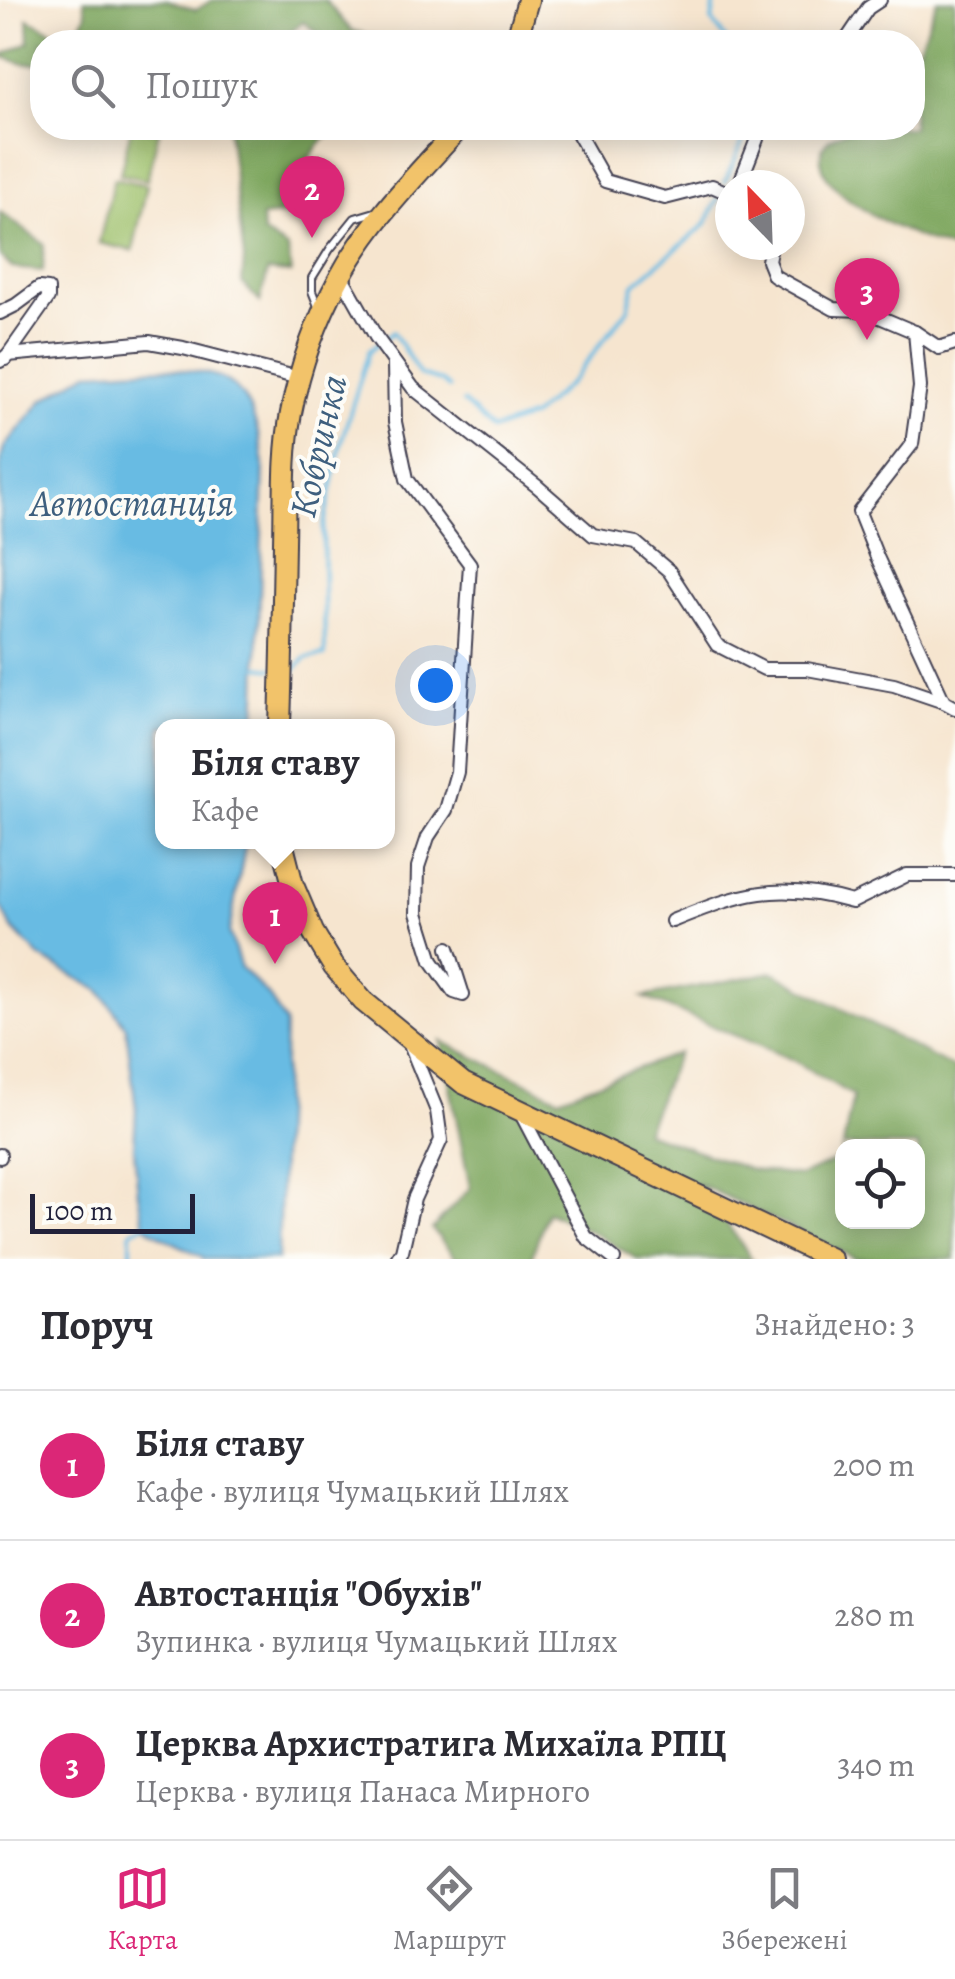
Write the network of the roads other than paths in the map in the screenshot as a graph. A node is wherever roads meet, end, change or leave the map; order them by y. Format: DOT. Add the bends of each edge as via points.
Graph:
graph roads {
  1 [pos="528,0"];
  2 [pos="880,0"];
  3 [pos="519,30"];
  4 [pos="854,30"];
  5 [pos="448,140"];
  6 [pos="581,140"];
  7 [pos="757,140"];
  8 [pos="745,170"];
  9 [pos="715,187"];
  10 [pos="388,208"];
  11 [pos="768,260"];
  12 [pos="341,275"];
  13 [pos="0,313"];
  14 [pos="321,315"];
  15 [pos="915,332"];
  16 [pos="955,343"];
  17 [pos="2,361"];
  18 [pos="394,364"];
  19 [pos="299,378"];
  20 [pos="950,705"];
  21 [pos="280,719"];
  22 [pos="284,849"];
  23 [pos="955,875"];
  24 [pos="672,921"];
  25 [pos="448,948"];
  26 [pos="407,1038"];
  27 [pos="520,1110"];
  28 [pos="397,1259"];
  29 [pos="614,1259"];
  30 [pos="831,1259"];
  1 -- 3 [label="main road"];
  2 -- 4 [label="street"];
  5 -- 10 [label="main road"];
  6 -- 9 [label="street" via="605,181 665,198"];
  7 -- 8 [label="street"];
  10 -- 12 [label="main road"];
  10 -- 14 [label="lane" via="354,218 330,248 311,284"];
  11 -- 15 [label="street" via="774,276 834,310 863,310"];
  12 -- 14 [label="main road"];
  12 -- 18 [label="street"];
  13 -- 17 [label="street" via="48,289"];
  14 -- 19 [label="main road"];
  15 -- 16 [label="street" via="938,348"];
  15 -- 20 [label="street" via="920,386 912,444 858,512"];
  17 -- 19 [label="street" via="149,342"];
  18 -- 20 [label="street" via="413,388 593,536 636,543 669,572 717,644 764,669 807,669 894,685"];
  18 -- 25 [label="street" via="394,422 406,479 470,564 457,772 418,866 417,913 432,961 463,995"];
  19 -- 21 [label="main road" via="285,487"];
  22 -- 26 [label="main road" via="312,932 334,966"];
  23 -- 24 [label="street" via="907,875 852,902 767,890"];
  26 -- 27 [label="main road" via="463,1083"];
  26 -- 28 [label="street" via="437,1111 441,1140"];
  27 -- 29 [label="street" via="586,1237"];
  27 -- 30 [label="main road"];
}
